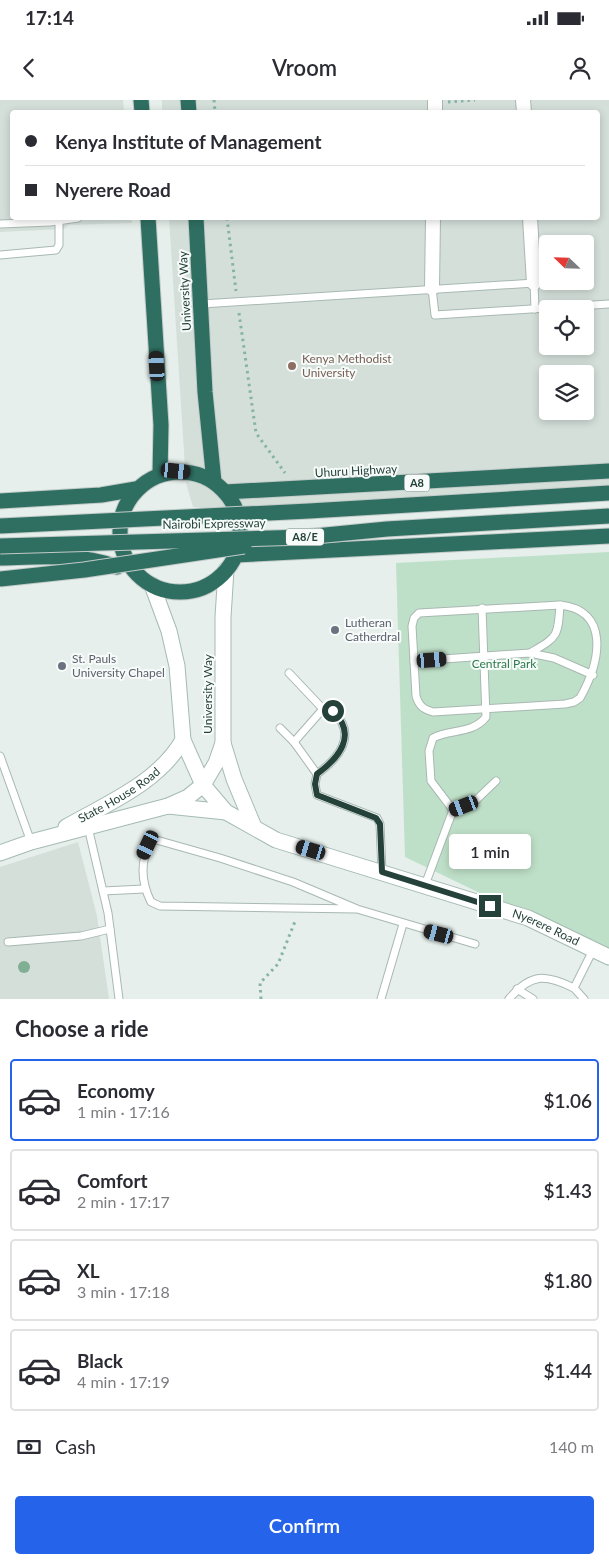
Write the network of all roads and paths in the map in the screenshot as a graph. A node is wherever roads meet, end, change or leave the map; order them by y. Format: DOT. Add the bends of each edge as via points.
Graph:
graph roads {
  1 [pos="475,100"];
  2 [pos="437,105"];
  3 [pos="50,220"];
  4 [pos="59,220"];
  5 [pos="148,220"];
  6 [pos="196,220"];
  7 [pos="227,220"];
  8 [pos="433,220"];
  9 [pos="530,220"];
  10 [pos="0,224"];
  11 [pos="0,255"];
  12 [pos="534,283"];
  13 [pos="432,288"];
  14 [pos="238,303"];
  15 [pos="202,304"];
  16 [pos="609,304"];
  17 [pos="535,309"];
  18 [pos="609,472"];
  19 [pos="160,475"];
  20 [pos="289,479"];
  21 [pos="214,482"];
  22 [pos="136,489"];
  23 [pos="225,492"];
  24 [pos="609,493"];
  25 [pos="0,501"];
  26 [pos="609,516"];
  27 [pos="0,526"];
  28 [pos="609,536"];
  29 [pos="305,537"];
  30 [pos="0,546"];
  31 [pos="235,555"];
  32 [pos="0,558"];
  33 [pos="226,570"];
  34 [pos="137,574"];
  35 [pos="0,579"];
  36 [pos="152,585"];
  37 [pos="560,605"];
  38 [pos="482,608"];
  39 [pos="602,624"];
  40 [pos="605,647"];
  41 [pos="530,653"];
  42 [pos="485,657"];
  43 [pos="414,661"];
  44 [pos="289,673"];
  45 [pos="593,675"];
  46 [pos="323,709"];
  47 [pos="486,709"];
  48 [pos="280,728"];
  49 [pos="183,740"];
  50 [pos="294,742"];
  51 [pos="223,743"];
  52 [pos="0,756"];
  53 [pos="317,774"];
  54 [pos="496,780"];
  55 [pos="203,785"];
  56 [pos="168,806"];
  57 [pos="453,810"];
  58 [pos="226,812"];
  59 [pos="88,827"];
  60 [pos="254,827"];
  61 [pos="38,840"];
  62 [pos="0,853"];
  63 [pos="382,872"];
  64 [pos="425,885"];
  65 [pos="144,888"];
  66 [pos="104,891"];
  67 [pos="301,907"];
  68 [pos="357,909"];
  69 [pos="403,924"];
  70 [pos="110,929"];
  71 [pos="8,942"];
  72 [pos="475,944"];
  73 [pos="594,950"];
  74 [pos="609,957"];
  75 [pos="574,988"];
  76 [pos="517,989"];
  77 [pos="119,999"];
  78 [pos="261,999"];
  79 [pos="381,999"];
  80 [pos="509,999"];
  81 [pos="533,999"];
  82 [pos="584,999"];
  1 -- 2 [label="path"];
  3 -- 10 [label="lane"];
  4 -- 11 [label="lane" via="56,250"];
  5 -- 19 [label="highway" via="160,417"];
  6 -- 15 [label="highway, University Way"];
  7 -- 14 [label="path"];
  8 -- 13 [label="street"];
  9 -- 12 [label="street"];
  12 -- 13 [label="lane"];
  12 -- 17 [label="lane"];
  13 -- 14 [label="lane"];
  13 -- 17 [label="lane" via="435,315"];
  14 -- 15 [label="lane"];
  14 -- 20 [label="path" via="256,433"];
  15 -- 21 [label="highway, University Way" via="205,392"];
  16 -- 17 [label="lane"];
  18 -- 23 [label="highway, Uhuru Highway / A8"];
  19 -- 21 [label="highway" via="176,471 196,473"];
  19 -- 22 [label="highway"];
  21 -- 23 [label="highway"];
  22 -- 25 [label="highway" via="101,495"];
  22 -- 34 [label="highway" via="122,518 120,538 126,557"];
  23 -- 31 [label="highway" via="239,522"];
  24 -- 27 [label="highway, Nairobi Expressway / A8/E, bridge" via="309,512"];
  26 -- 29 [label="highway, Nairobi Expressway / A8/E, bridge"];
  28 -- 31 [label="highway"];
  29 -- 30 [label="highway, Nairobi Expressway / A8/E, bridge"];
  29 -- 35 [label="highway, bridge" via="84,570"];
  31 -- 33 [label="highway"];
  32 -- 34 [label="highway" via="95,559"];
  33 -- 36 [label="highway" via="214,581 183,592 167,591"];
  33 -- 51 [label="street, University Way"];
  34 -- 36 [label="highway"];
  36 -- 49 [label="street, University Way" via="170,631"];
  37 -- 38 [label="lane"];
  37 -- 39 [label="lane" via="587,609"];
  37 -- 41 [label="lane" via="556,635 551,642"];
  38 -- 42 [label="lane"];
  38 -- 43 [label="lane" via="419,613 412,626"];
  40 -- 45 [label="lane"];
  41 -- 42 [label="lane"];
  41 -- 45 [label="lane" via="554,658"];
  42 -- 43 [label="lane"];
  42 -- 47 [label="lane"];
  43 -- 47 [label="lane" via="416,696 424,710"];
  44 -- 46 [label="lane"];
  45 -- 47 [label="lane" via="580,698 574,702"];
  46 -- 50 [label="lane"];
  46 -- 53 [label="lane" via="333,711 339,717 343,725 343,747 338,756"];
  47 -- 57 [label="lane" via="486,717 481,724 433,738 429,751 431,781"];
  48 -- 50 [label="lane"];
  49 -- 55 [label="street, University Way"];
  49 -- 61 [label="street, State House Road" via="173,758 158,772"];
  50 -- 53 [label="lane"];
  51 -- 55 [label="street, University Way"];
  51 -- 60 [label="street"];
  52 -- 61 [label="lane"];
  53 -- 63 [label="lane" via="317,795 376,818 380,824"];
  54 -- 57 [label="lane" via="474,802"];
  55 -- 56 [label="street, State House Road"];
  55 -- 58 [label="street, Nyerere Road"];
  56 -- 58 [label="street"];
  56 -- 59 [label="street, State House Road"];
  57 -- 64 [label="lane"];
  58 -- 60 [label="street, Nyerere Road"];
  59 -- 61 [label="street, State House Road"];
  59 -- 66 [label="lane"];
  60 -- 63 [label="street, Nyerere Road" via="276,840"];
  61 -- 62 [label="street, State House Road"];
  63 -- 64 [label="street, Nyerere Road"];
  64 -- 73 [label="street, Nyerere Road" via="528,918"];
  65 -- 66 [label="lane"];
  65 -- 67 [label="lane" via="151,902 160,906"];
  65 -- 68 [label="lane" via="142,861 153,839 293,882"];
  66 -- 70 [label="lane"];
  67 -- 68 [label="lane"];
  67 -- 78 [label="path" via="278,964 260,983"];
  68 -- 69 [label="lane"];
  69 -- 72 [label="lane"];
  69 -- 79 [label="lane"];
  70 -- 71 [label="lane" via="81,936"];
  70 -- 77 [label="lane"];
  73 -- 74 [label="street, Nyerere Road"];
  73 -- 75 [label="lane"];
  75 -- 76 [label="lane" via="544,977 533,979"];
  75 -- 82 [label="lane"];
  76 -- 80 [label="lane"];
  76 -- 81 [label="lane"];
}
